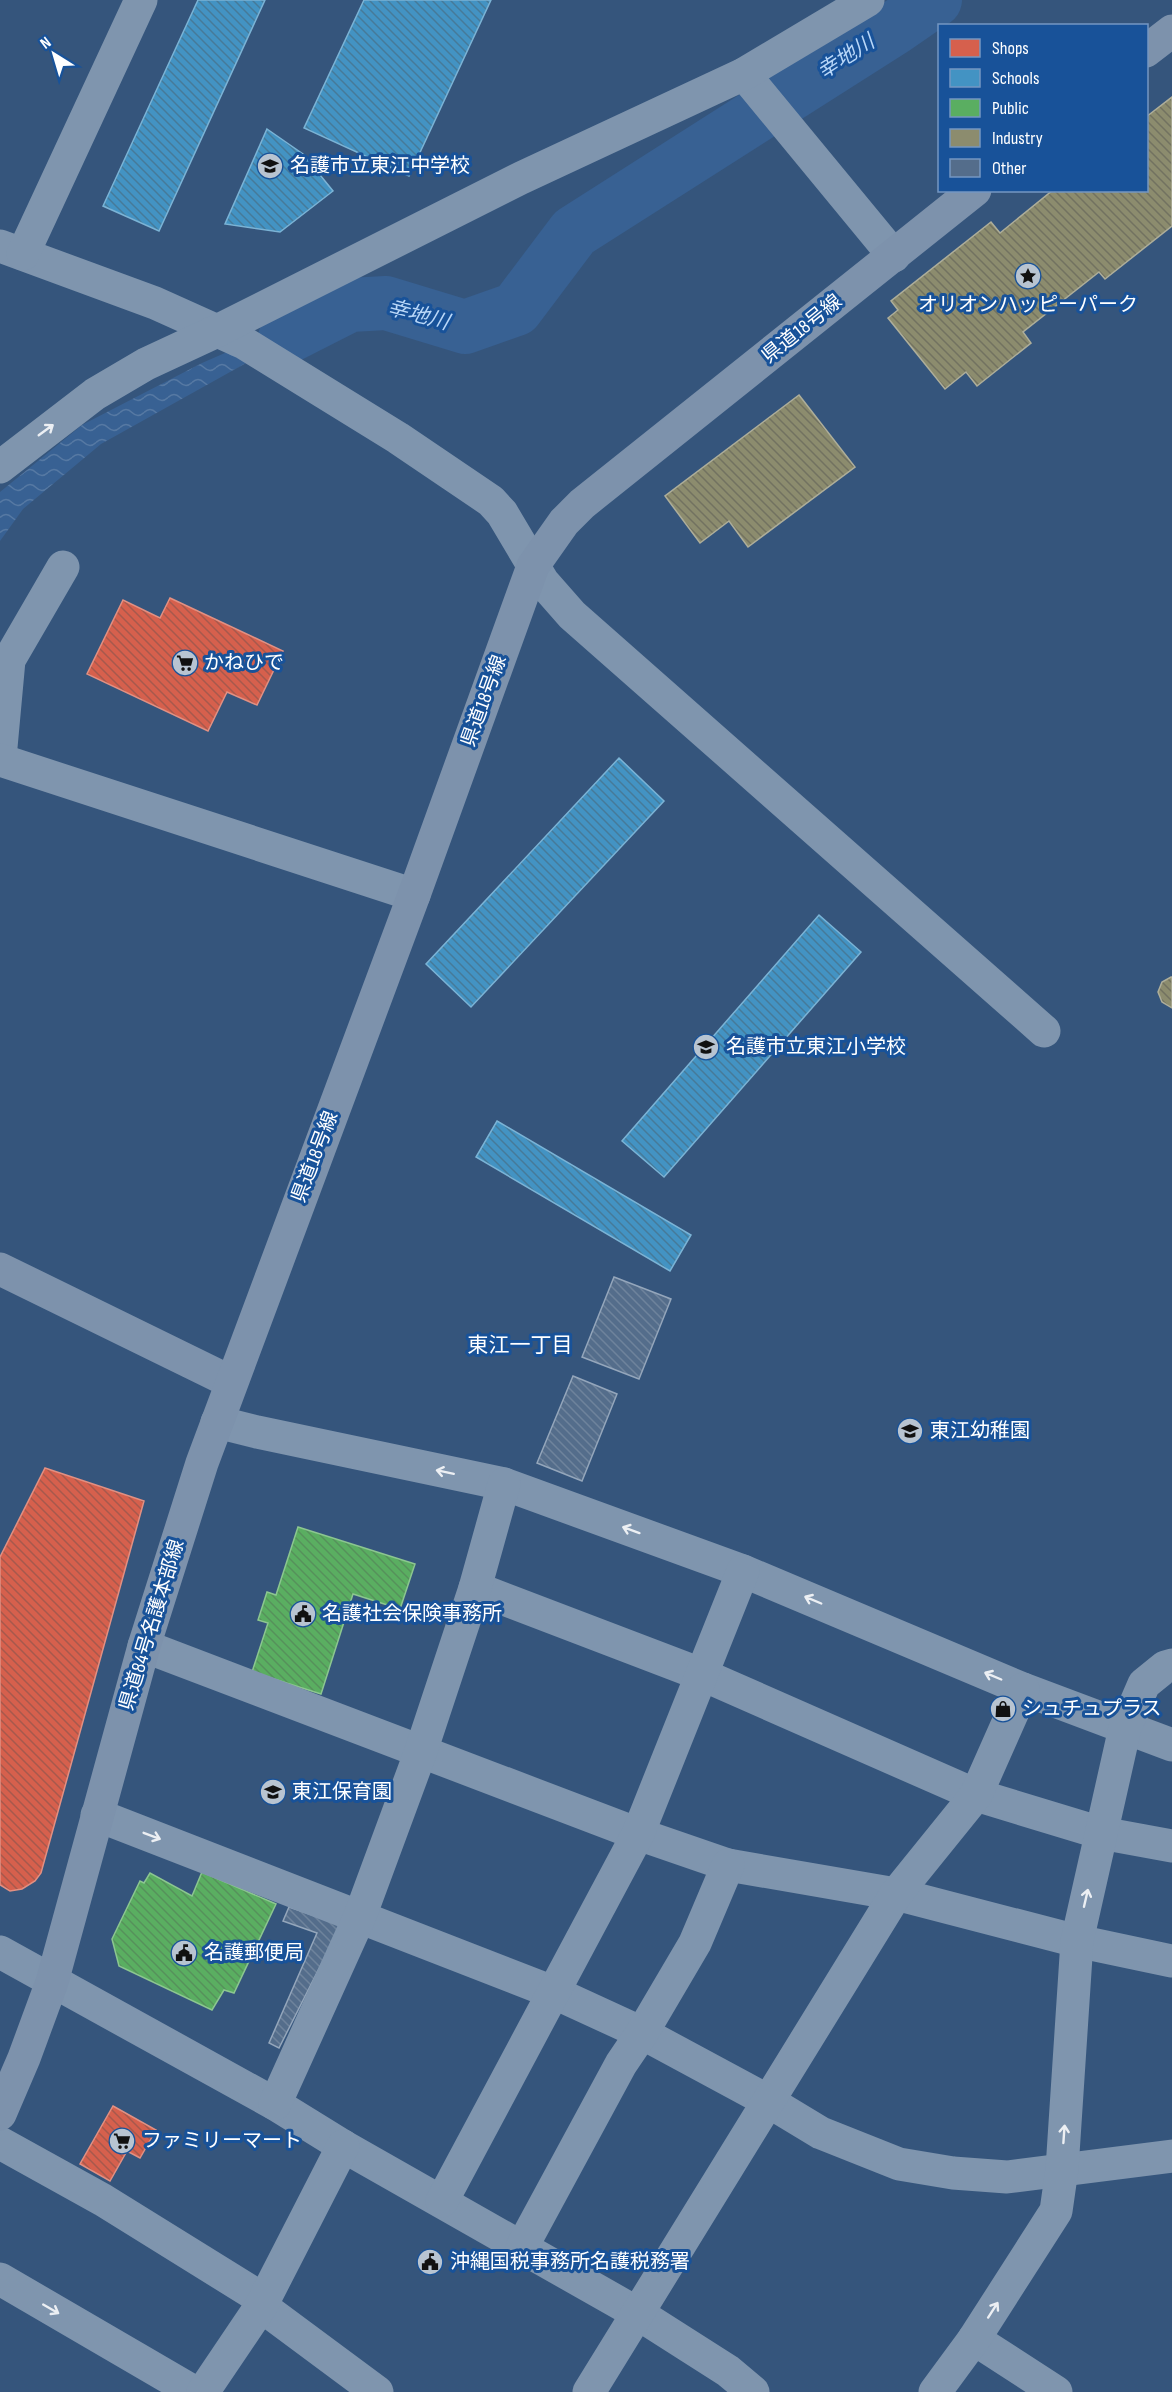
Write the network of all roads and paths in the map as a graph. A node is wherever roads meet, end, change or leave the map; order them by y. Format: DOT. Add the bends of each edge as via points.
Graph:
graph roads {
  1 [pos="141,0"];
  2 [pos="868,0"];
  3 [pos="1172,31"];
  4 [pos="1148,49"];
  5 [pos="751,82"];
  6 [pos="973,192"];
  7 [pos="11,250"];
  8 [pos="894,255"];
  9 [pos="231,337"];
  10 [pos="0,467"];
  11 [pos="533,566"];
  12 [pos="63,567"];
  13 [pos="0,759"];
  14 [pos="414,894"];
  15 [pos="1044,1031"];
  16 [pos="0,1269"];
  17 [pos="231,1382"];
  18 [pos="217,1422"];
  19 [pos="504,1484"];
  20 [pos="743,1571"];
  21 [pos="476,1587"];
  22 [pos="144,1646"];
  23 [pos="1172,1665"];
  24 [pos="703,1675"];
  25 [pos="1023,1689"];
  26 [pos="1125,1728"];
  27 [pos="1172,1745"];
  28 [pos="422,1751"];
  29 [pos="976,1795"];
  30 [pos="97,1815"];
  31 [pos="1101,1833"];
  32 [pos="638,1834"];
  33 [pos="1172,1846"];
  34 [pos="728,1865"];
  35 [pos="897,1894"];
  36 [pos="360,1916"];
  37 [pos="1077,1941"];
  38 [pos="0,1952"];
  39 [pos="1172,1961"];
  40 [pos="52,1982"];
  41 [pos="555,1993"];
  42 [pos="642,2033"];
  43 [pos="768,2101"];
  44 [pos="275,2104"];
  45 [pos="0,2114"];
  46 [pos="0,2143"];
  47 [pos="343,2146"];
  48 [pos="1172,2156"];
  49 [pos="1062,2169"];
  50 [pos="442,2201"];
  51 [pos="522,2247"];
  52 [pos="0,2279"];
  53 [pos="263,2303"];
  54 [pos="637,2313"];
  55 [pos="974,2339"];
  56 [pos="194,2392"];
  57 [pos="203,2392"];
  58 [pos="377,2392"];
  59 [pos="588,2392"];
  60 [pos="753,2392"];
  61 [pos="935,2392"];
  62 [pos="1056,2392"];
  1 -- 7 [label="street"];
  2 -- 5 [label="street"];
  3 -- 4 [label="main road"];
  5 -- 8 [label="street"];
  5 -- 9 [label="street" via="521,178"];
  6 -- 8 [label="main road, 県道18号線"];
  7 -- 9 [label="street" via="155,303"];
  8 -- 11 [label="main road, 県道18号線" via="582,504"];
  10 -- 9 [label="street, one-way" via="95,394 146,364"];
  9 -- 11 [label="street" via="398,438 490,501 502,513"];
  11 -- 14 [label="main road, 県道18号線"];
  11 -- 15 [label="street" via="572,615"];
  12 -- 13 [label="street" via="9,660"];
  13 -- 14 [label="street"];
  14 -- 17 [label="main road, 県道18号線"];
  16 -- 17 [label="main road"];
  17 -- 18 [label="main road, 県道84号名護本部線"];
  19 -- 18 [label="street, one-way"];
  18 -- 22 [label="main road, 県道84号名護本部線"];
  20 -- 19 [label="street, one-way"];
  19 -- 21 [label="street"];
  20 -- 24 [label="street"];
  25 -- 20 [label="street, one-way"];
  21 -- 24 [label="street"];
  21 -- 28 [label="street"];
  22 -- 28 [label="street"];
  22 -- 30 [label="main road, 県道84号名護本部線"];
  23 -- 26 [label="street" via="1144,1684"];
  24 -- 29 [label="street"];
  24 -- 32 [label="street"];
  25 -- 26 [label="street"];
  25 -- 29 [label="street"];
  26 -- 27 [label="street"];
  26 -- 31 [label="street"];
  28 -- 32 [label="street"];
  28 -- 36 [label="street"];
  29 -- 31 [label="street"];
  29 -- 35 [label="street"];
  30 -- 36 [label="street, one-way"];
  30 -- 40 [label="main road, 県道84号名護本部線"];
  31 -- 33 [label="street"];
  37 -- 31 [label="street, one-way"];
  32 -- 34 [label="street"];
  32 -- 41 [label="street"];
  34 -- 35 [label="street"];
  34 -- 42 [label="street" via="695,1942"];
  35 -- 37 [label="street"];
  35 -- 43 [label="street"];
  36 -- 41 [label="street"];
  36 -- 44 [label="street"];
  37 -- 39 [label="street"];
  49 -- 37 [label="street, one-way"];
  38 -- 40 [label="street"];
  40 -- 44 [label="street"];
  40 -- 45 [label="main road, 県道84号名護本部線"];
  41 -- 42 [label="street"];
  41 -- 50 [label="street"];
  42 -- 43 [label="street"];
  42 -- 51 [label="street" via="621,2064"];
  43 -- 49 [label="street" via="821,2133 899,2164 1007,2177"];
  43 -- 54 [label="street"];
  44 -- 47 [label="street"];
  46 -- 53 [label="street" via="103,2200"];
  47 -- 50 [label="street"];
  47 -- 53 [label="street"];
  48 -- 49 [label="street"];
  55 -- 49 [label="street, one-way" via="1056,2211"];
  50 -- 51 [label="street"];
  51 -- 54 [label="street"];
  52 -- 56 [label="street, one-way"];
  53 -- 57 [label="street"];
  53 -- 58 [label="street"];
  54 -- 59 [label="street"];
  54 -- 60 [label="street" via="728,2371"];
  55 -- 61 [label="street"];
  55 -- 62 [label="street"];
}
